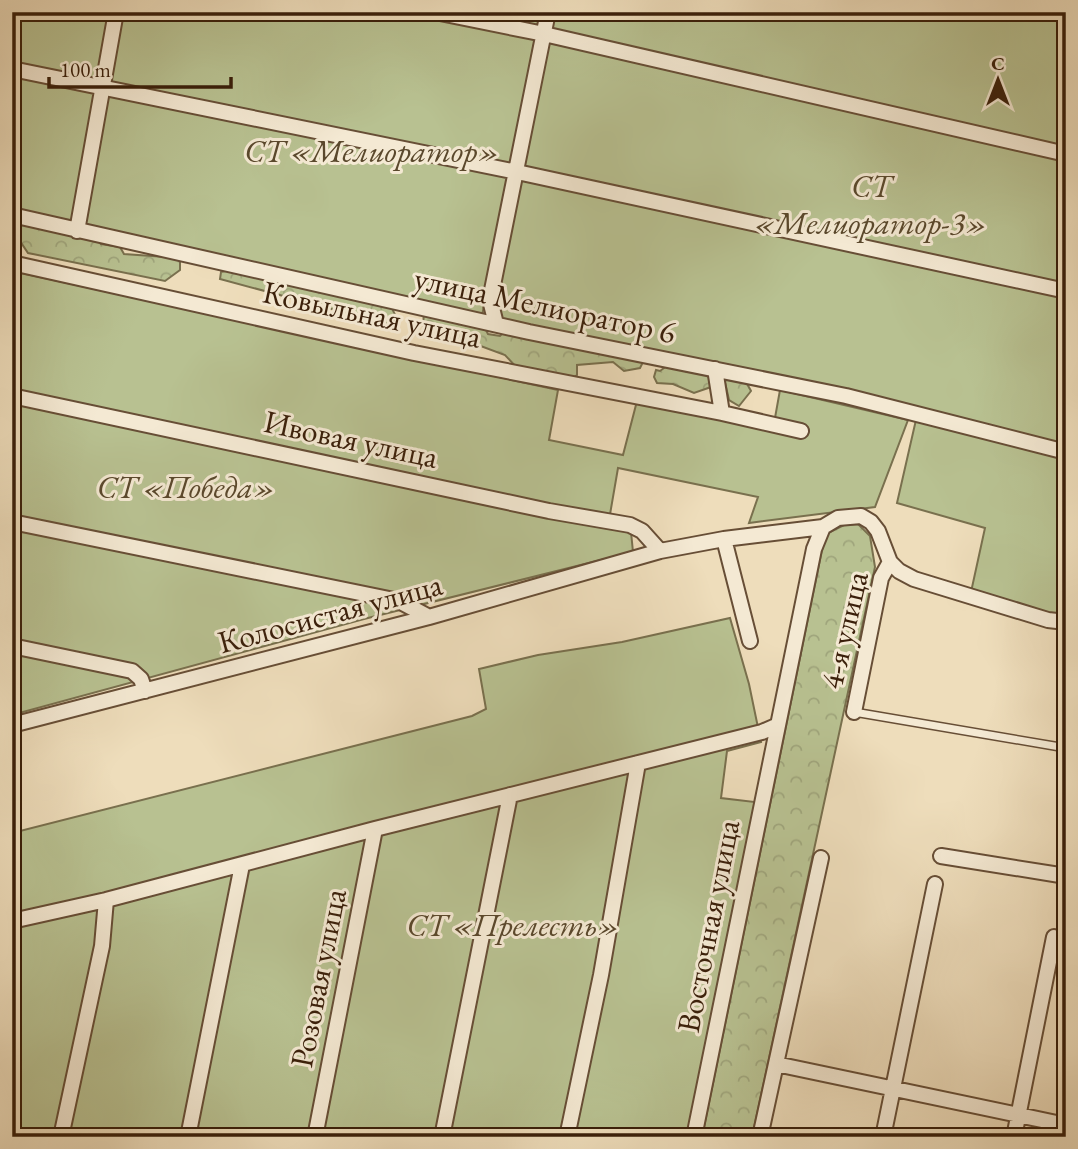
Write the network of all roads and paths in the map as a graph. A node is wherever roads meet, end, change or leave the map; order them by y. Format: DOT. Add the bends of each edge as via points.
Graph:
graph roads {
  1 [pos="116,12"];
  2 [pos="435,12"];
  3 [pos="548,12"];
  4 [pos="544,34"];
  5 [pos="12,69"];
  6 [pos="102,88"];
  7 [pos="1066,154"];
  8 [pos="517,172"];
  9 [pos="12,215"];
  10 [pos="77,230"];
  11 [pos="12,263"];
  12 [pos="1066,291"];
  13 [pos="496,324"];
  14 [pos="715,369"];
  15 [pos="12,396"];
  16 [pos="722,413"];
  17 [pos="801,431"];
  18 [pos="1066,452"];
  19 [pos="12,522"];
  20 [pos="823,527"];
  21 [pos="724,539"];
  22 [pos="664,550"];
  23 [pos="890,562"];
  24 [pos="429,617"];
  25 [pos="1066,622"];
  26 [pos="750,642"];
  27 [pos="12,646"];
  28 [pos="145,691"];
  29 [pos="854,712"];
  30 [pos="12,725"];
  31 [pos="776,726"];
  32 [pos="1066,748"];
  33 [pos="638,763"];
  34 [pos="510,795"];
  35 [pos="375,829"];
  36 [pos="941,856"];
  37 [pos="821,858"];
  38 [pos="242,865"];
  39 [pos="1066,876"];
  40 [pos="934,884"];
  41 [pos="106,900"];
  42 [pos="12,920"];
  43 [pos="1054,937"];
  44 [pos="776,1063"];
  45 [pos="893,1088"];
  46 [pos="1018,1115"];
  47 [pos="1066,1125"];
  48 [pos="61,1137"];
  49 [pos="188,1137"];
  50 [pos="316,1137"];
  51 [pos="442,1137"];
  52 [pos="568,1137"];
  53 [pos="694,1137"];
  54 [pos="760,1137"];
  55 [pos="883,1137"];
  56 [pos="1014,1137"];
  1 -- 6 [label="street"];
  2 -- 4 [label="street"];
  3 -- 4 [label="street"];
  4 -- 7 [label="street"];
  4 -- 8 [label="street"];
  5 -- 6 [label="street"];
  6 -- 8 [label="street"];
  6 -- 10 [label="street"];
  8 -- 12 [label="street"];
  8 -- 13 [label="street" via="490,300"];
  9 -- 10 [label="street, улица Мелиоратор 6"];
  10 -- 13 [label="street, улица Мелиоратор 6"];
  11 -- 16 [label="street, Ковыльная улица" via="414,353"];
  13 -- 14 [label="street, улица Мелиоратор 6"];
  14 -- 16 [label="street"];
  14 -- 18 [label="street, улица Мелиоратор 6" via="846,396"];
  15 -- 22 [label="street, Ивовая улица" via="630,525"];
  16 -- 17 [label="street, Ковыльная улица"];
  19 -- 24 [label="street" via="399,601"];
  20 -- 21 [label="street, Колосистая улица"];
  20 -- 23 [label="street, Колосистая улица" via="838,518 861,516 878,531"];
  20 -- 31 [label="street, Восточная улица" via="814,549"];
  21 -- 22 [label="street, Колосистая улица"];
  21 -- 26 [label="street"];
  22 -- 24 [label="street, Колосистая улица"];
  23 -- 25 [label="street" via="914,579"];
  23 -- 29 [label="street, 4-я улица" via="881,578"];
  24 -- 28 [label="street, Колосистая улица"];
  27 -- 28 [label="street" via="132,671"];
  28 -- 30 [label="street, Колосистая улица"];
  29 -- 32 [label="lane"];
  31 -- 33 [label="street"];
  31 -- 53 [label="street, Восточная улица"];
  33 -- 34 [label="street"];
  33 -- 52 [label="street"];
  34 -- 35 [label="street"];
  34 -- 51 [label="street"];
  35 -- 38 [label="street"];
  35 -- 50 [label="street, Розовая улица"];
  36 -- 39 [label="street"];
  37 -- 44 [label="street"];
  38 -- 41 [label="street"];
  38 -- 49 [label="street"];
  40 -- 45 [label="street"];
  41 -- 42 [label="street"];
  41 -- 48 [label="street" via="102,946"];
  43 -- 46 [label="street"];
  44 -- 45 [label="street"];
  44 -- 54 [label="street"];
  45 -- 46 [label="street"];
  45 -- 55 [label="street"];
  46 -- 47 [label="street"];
  46 -- 56 [label="street"];
}
